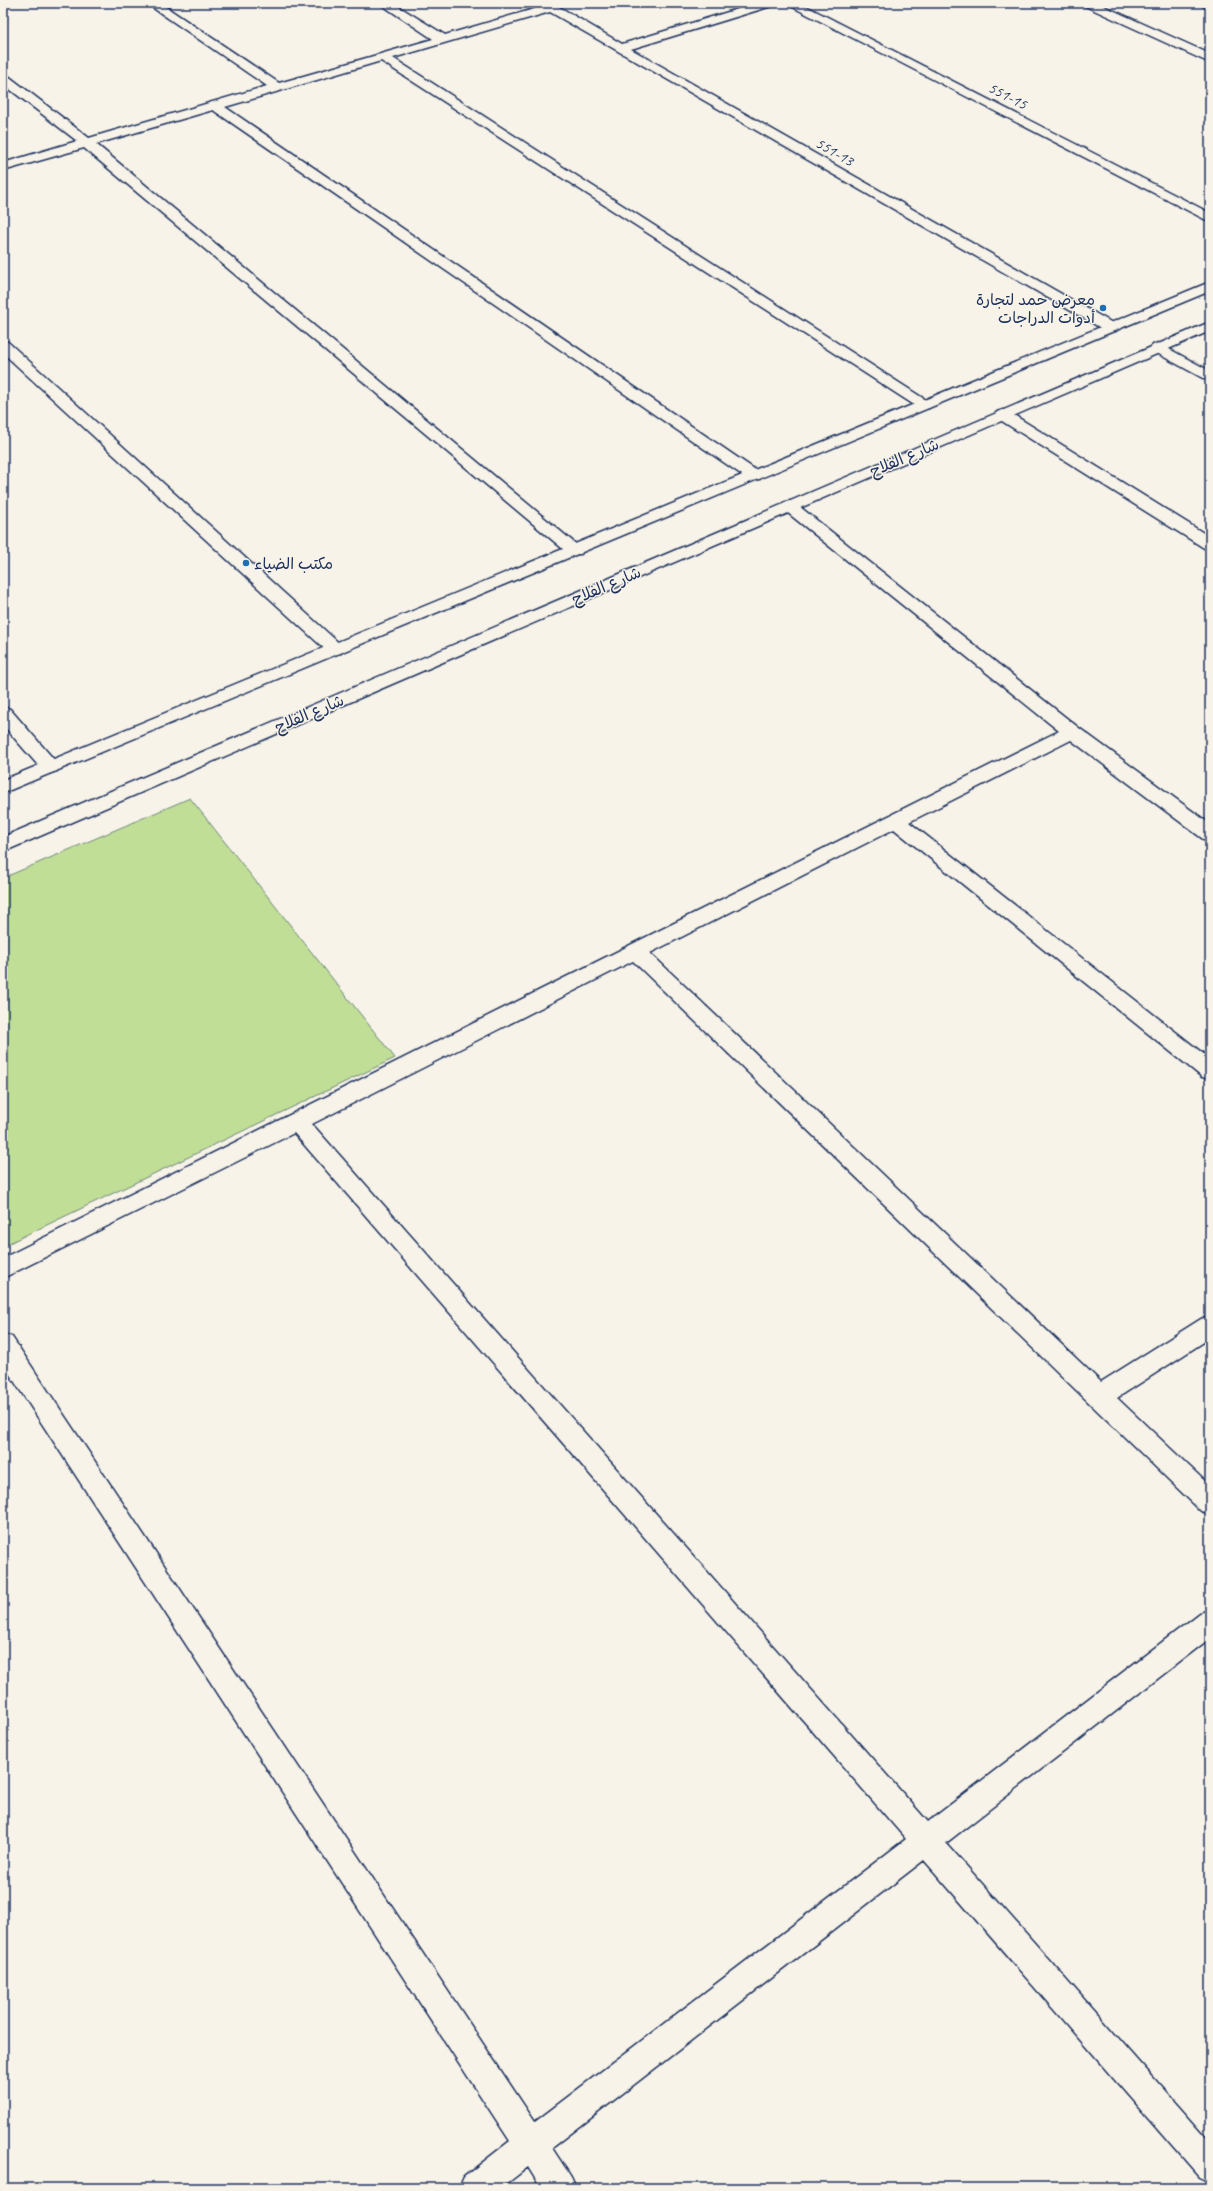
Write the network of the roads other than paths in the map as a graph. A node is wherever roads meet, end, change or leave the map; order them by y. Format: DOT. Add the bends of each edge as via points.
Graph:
graph roads {
  1 [pos="152,3"];
  2 [pos="385,3"];
  3 [pos="771,3"];
  4 [pos="791,3"];
  5 [pos="1087,3"];
  6 [pos="1204,3"];
  7 [pos="547,6"];
  8 [pos="1210,6"];
  9 [pos="444,40"];
  10 [pos="620,48"];
  11 [pos="383,57"];
  12 [pos="1210,59"];
  13 [pos="3,78"];
  14 [pos="278,88"];
  15 [pos="215,106"];
  16 [pos="86,143"];
  17 [pos="3,167"];
  18 [pos="1210,218"];
  19 [pos="1210,286"];
  20 [pos="1210,326"];
  21 [pos="1111,328"];
  22 [pos="3,345"];
  23 [pos="1158,348"];
  24 [pos="1210,377"];
  25 [pos="924,405"];
  26 [pos="1003,415"];
  27 [pos="754,476"];
  28 [pos="789,506"];
  29 [pos="1210,544"];
  30 [pos="575,550"];
  31 [pos="335,649"];
  32 [pos="3,712"];
  33 [pos="1072,732"];
  34 [pos="50,767"];
  35 [pos="3,787"];
  36 [pos="896,821"];
  37 [pos="1210,834"];
  38 [pos="3,845"];
  39 [pos="635,952"];
  40 [pos="1210,1071"];
  41 [pos="297,1121"];
  42 [pos="3,1269"];
  43 [pos="1210,1326"];
  44 [pos="3,1344"];
  45 [pos="1099,1396"];
  46 [pos="1210,1503"];
  47 [pos="1210,1622"];
  48 [pos="926,1841"];
  49 [pos="531,2144"];
  50 [pos="1210,2166"];
  51 [pos="475,2188"];
  52 [pos="560,2188"];
  1 -- 14 [label="street"];
  2 -- 9 [label="street"];
  3 -- 10 [label="street"];
  4 -- 18 [label="street, 551-15"];
  5 -- 12 [label="street"];
  6 -- 8 [label="street"];
  7 -- 9 [label="street"];
  7 -- 10 [label="street, 551-13"];
  9 -- 11 [label="street"];
  10 -- 21 [label="street, 551-13"];
  11 -- 14 [label="street"];
  11 -- 25 [label="street"];
  13 -- 16 [label="street"];
  14 -- 15 [label="street"];
  15 -- 16 [label="street"];
  15 -- 27 [label="street"];
  16 -- 17 [label="street"];
  16 -- 30 [label="street"];
  19 -- 21 [label="street"];
  20 -- 23 [label="street, شارع الفلاح"];
  21 -- 25 [label="street"];
  22 -- 31 [label="street"];
  23 -- 24 [label="street"];
  23 -- 26 [label="street, شارع الفلاح"];
  25 -- 27 [label="street"];
  26 -- 28 [label="street, شارع الفلاح"];
  26 -- 29 [label="street"];
  27 -- 30 [label="street"];
  28 -- 33 [label="street"];
  28 -- 38 [label="street, شارع الفلاح"];
  30 -- 31 [label="street"];
  31 -- 34 [label="street"];
  32 -- 34 [label="street"];
  33 -- 36 [label="street"];
  33 -- 37 [label="street"];
  34 -- 35 [label="street"];
  36 -- 39 [label="street"];
  36 -- 40 [label="street"];
  39 -- 41 [label="street"];
  39 -- 45 [label="street"];
  41 -- 42 [label="street"];
  41 -- 48 [label="street"];
  43 -- 45 [label="street"];
  44 -- 49 [label="street"];
  45 -- 46 [label="street"];
  47 -- 48 [label="street"];
  48 -- 49 [label="street"];
  48 -- 50 [label="street"];
  49 -- 51 [label="street"];
  49 -- 52 [label="street"];
}
